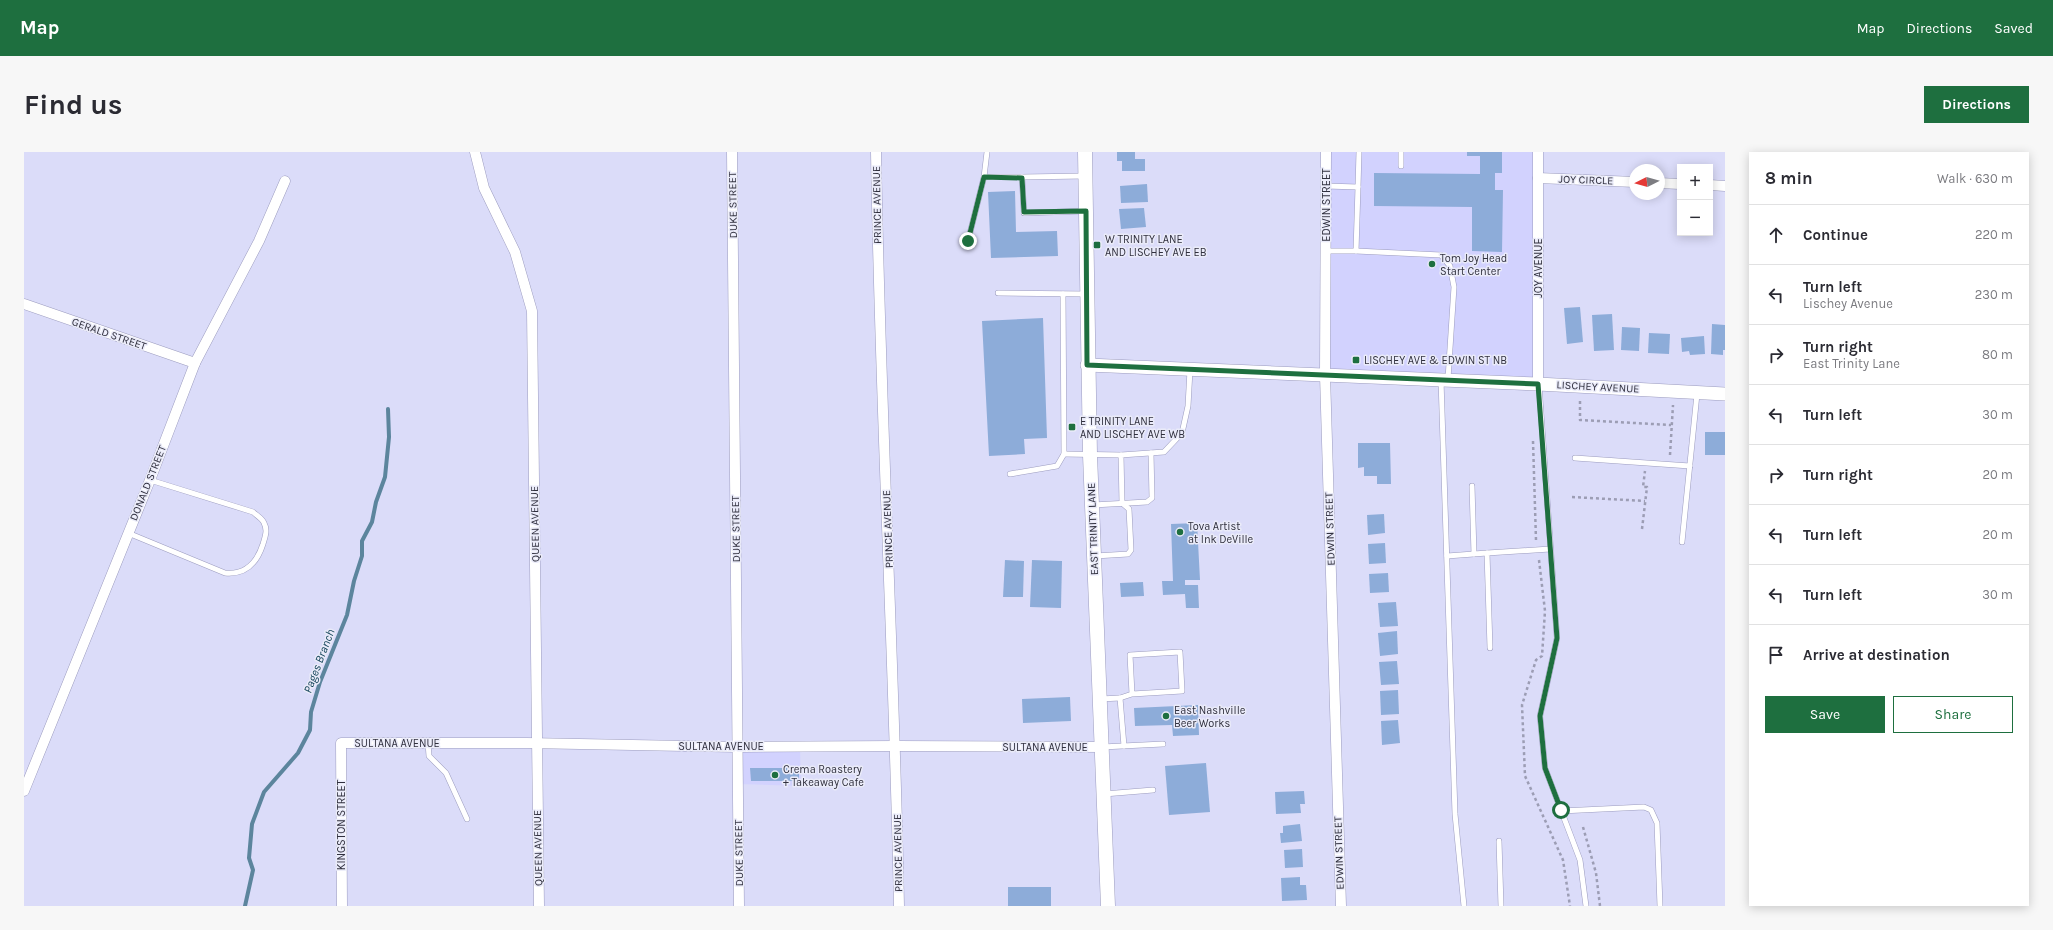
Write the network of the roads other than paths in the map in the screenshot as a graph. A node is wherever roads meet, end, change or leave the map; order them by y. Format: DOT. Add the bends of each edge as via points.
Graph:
graph roads {
  1 [pos="475,152"];
  2 [pos="732,152"];
  3 [pos="876,152"];
  4 [pos="987,152"];
  5 [pos="1085,152"];
  6 [pos="1326,152"];
  7 [pos="1359,152"];
  8 [pos="1401,152"];
  9 [pos="1538,152"];
  10 [pos="1401,166"];
  11 [pos="1085,176"];
  12 [pos="984,177"];
  13 [pos="1022,178"];
  14 [pos="1538,178"];
  15 [pos="285,180"];
  16 [pos="1629,182"];
  17 [pos="1665,183"];
  18 [pos="1677,184"];
  19 [pos="1713,185"];
  20 [pos="1326,186"];
  21 [pos="1725,186"];
  22 [pos="1358,187"];
  23 [pos="1086,211"];
  24 [pos="968,241"];
  25 [pos="1326,251"];
  26 [pos="1356,251"];
  27 [pos="998,293"];
  28 [pos="1063,294"];
  29 [pos="1087,294"];
  30 [pos="24,304"];
  31 [pos="195,364"];
  32 [pos="1087,365"];
  33 [pos="1190,370"];
  34 [pos="1325,375"];
  35 [pos="1444,380"];
  36 [pos="1538,384"];
  37 [pos="1697,393"];
  38 [pos="1725,394"];
  39 [pos="1151,453"];
  40 [pos="1064,454"];
  41 [pos="1090,455"];
  42 [pos="1121,455"];
  43 [pos="1574,458"];
  44 [pos="1690,466"];
  45 [pos="1010,474"];
  46 [pos="150,480"];
  47 [pos="1472,486"];
  48 [pos="1122,503"];
  49 [pos="1092,505"];
  50 [pos="128,533"];
  51 [pos="1682,542"];
  52 [pos="1550,550"];
  53 [pos="1487,553"];
  54 [pos="1474,554"];
  55 [pos="1094,556"];
  56 [pos="1447,556"];
  57 [pos="1490,648"];
  58 [pos="1132,694"];
  59 [pos="1120,698"];
  60 [pos="1099,699"];
  61 [pos="341,743"];
  62 [pos="428,743"];
  63 [pos="538,743"];
  64 [pos="1163,744"];
  65 [pos="896,746"];
  66 [pos="1124,746"];
  67 [pos="738,747"];
  68 [pos="1101,747"];
  69 [pos="1153,790"];
  70 [pos="24,791"];
  71 [pos="1104,794"];
  72 [pos="1561,810"];
  73 [pos="467,819"];
  74 [pos="1499,841"];
  75 [pos="342,906"];
  76 [pos="539,906"];
  77 [pos="739,906"];
  78 [pos="899,906"];
  79 [pos="1108,906"];
  80 [pos="1341,906"];
  81 [pos="1464,906"];
  82 [pos="1501,906"];
  83 [pos="1586,906"];
  84 [pos="1660,906"];
  1 -- 63 [label="street, QUEEN AVENUE" via="484,188 515,252 532,311"];
  2 -- 67 [label="street, DUKE STREET"];
  3 -- 65 [label="street, PRINCE AVENUE" via="878,273"];
  4 -- 12 [label="lane"];
  5 -- 11 [label="main road, EAST TRINITY LANE"];
  6 -- 20 [label="street, EDWIN STREET"];
  7 -- 22 [label="lane"];
  8 -- 10 [label="lane"];
  9 -- 14 [label="street, JOY AVENUE"];
  11 -- 13 [label="lane"];
  11 -- 23 [label="main road, EAST TRINITY LANE"];
  12 -- 13 [label="lane"];
  12 -- 24 [label="lane"];
  13 -- 23 [label="lane" via="1024,212"];
  14 -- 16 [label="street, JOY CIRCLE"];
  14 -- 36 [label="street, JOY AVENUE"];
  15 -- 31 [label="street, DONALD STREET" via="260,241"];
  17 -- 18 [label="street"];
  19 -- 21 [label="street"];
  20 -- 22 [label="lane"];
  20 -- 25 [label="street, EDWIN STREET"];
  22 -- 26 [label="lane"];
  23 -- 29 [label="main road, EAST TRINITY LANE"];
  25 -- 26 [label="lane"];
  25 -- 34 [label="street, EDWIN STREET"];
  26 -- 35 [label="lane" via="1441,255 1450,266 1454,288"];
  27 -- 28 [label="lane"];
  28 -- 29 [label="lane"];
  28 -- 40 [label="lane"];
  29 -- 32 [label="main road, EAST TRINITY LANE"];
  30 -- 31 [label="street, GERALD STREET"];
  31 -- 46 [label="street, DONALD STREET"];
  32 -- 33 [label="street, LISCHEY AVENUE"];
  32 -- 41 [label="main road, EAST TRINITY LANE"];
  33 -- 34 [label="street, LISCHEY AVENUE"];
  33 -- 39 [label="lane" via="1188,406 1182,433 1164,452"];
  34 -- 35 [label="street, LISCHEY AVENUE"];
  34 -- 80 [label="street, EDWIN STREET"];
  35 -- 36 [label="street, LISCHEY AVENUE"];
  35 -- 56 [label="lane"];
  36 -- 37 [label="street, LISCHEY AVENUE"];
  36 -- 52 [label="lane"];
  37 -- 38 [label="street, LISCHEY AVENUE"];
  37 -- 44 [label="lane"];
  39 -- 42 [label="lane"];
  39 -- 48 [label="lane" via="1152,498 1147,502"];
  40 -- 41 [label="lane"];
  40 -- 45 [label="lane" via="1057,466"];
  41 -- 42 [label="lane"];
  41 -- 49 [label="main road, EAST TRINITY LANE"];
  42 -- 48 [label="lane"];
  43 -- 44 [label="lane"];
  44 -- 51 [label="lane"];
  46 -- 50 [label="street, DONALD STREET"];
  46 -- 50 [label="lane" via="253,512 264,522 267,533 260,552 251,567 234,574 225,573"];
  47 -- 54 [label="lane"];
  48 -- 49 [label="lane"];
  48 -- 55 [label="lane" via="1129,509 1131,550 1128,554"];
  49 -- 55 [label="main road, EAST TRINITY LANE"];
  50 -- 70 [label="street, DONALD STREET"];
  52 -- 53 [label="lane"];
  52 -- 72 [label="lane" via="1557,638 1540,716 1545,768"];
  53 -- 54 [label="lane"];
  53 -- 57 [label="lane"];
  54 -- 56 [label="lane"];
  55 -- 60 [label="main road, EAST TRINITY LANE"];
  56 -- 81 [label="lane" via="1455,814"];
  58 -- 58 [label="lane" via="1182,691 1180,652 1130,655"];
  58 -- 59 [label="lane"];
  59 -- 60 [label="lane"];
  59 -- 66 [label="lane"];
  60 -- 68 [label="main road, EAST TRINITY LANE"];
  61 -- 62 [label="street, SULTANA AVENUE"];
  61 -- 75 [label="street, KINGSTON STREET"];
  62 -- 63 [label="street, SULTANA AVENUE"];
  62 -- 73 [label="lane" via="430,756 446,773"];
  63 -- 67 [label="street, SULTANA AVENUE"];
  63 -- 76 [label="street, QUEEN AVENUE"];
  64 -- 66 [label="lane"];
  65 -- 67 [label="street, SULTANA AVENUE"];
  65 -- 68 [label="street, SULTANA AVENUE"];
  65 -- 78 [label="street, PRINCE AVENUE"];
  66 -- 68 [label="lane"];
  67 -- 77 [label="street, DUKE STREET"];
  68 -- 71 [label="main road, EAST TRINITY LANE"];
  69 -- 71 [label="lane"];
  71 -- 79 [label="main road, EAST TRINITY LANE"];
  72 -- 83 [label="lane" via="1580,860"];
  72 -- 84 [label="lane" via="1644,807 1651,810 1657,823"];
  74 -- 82 [label="lane"];
}
